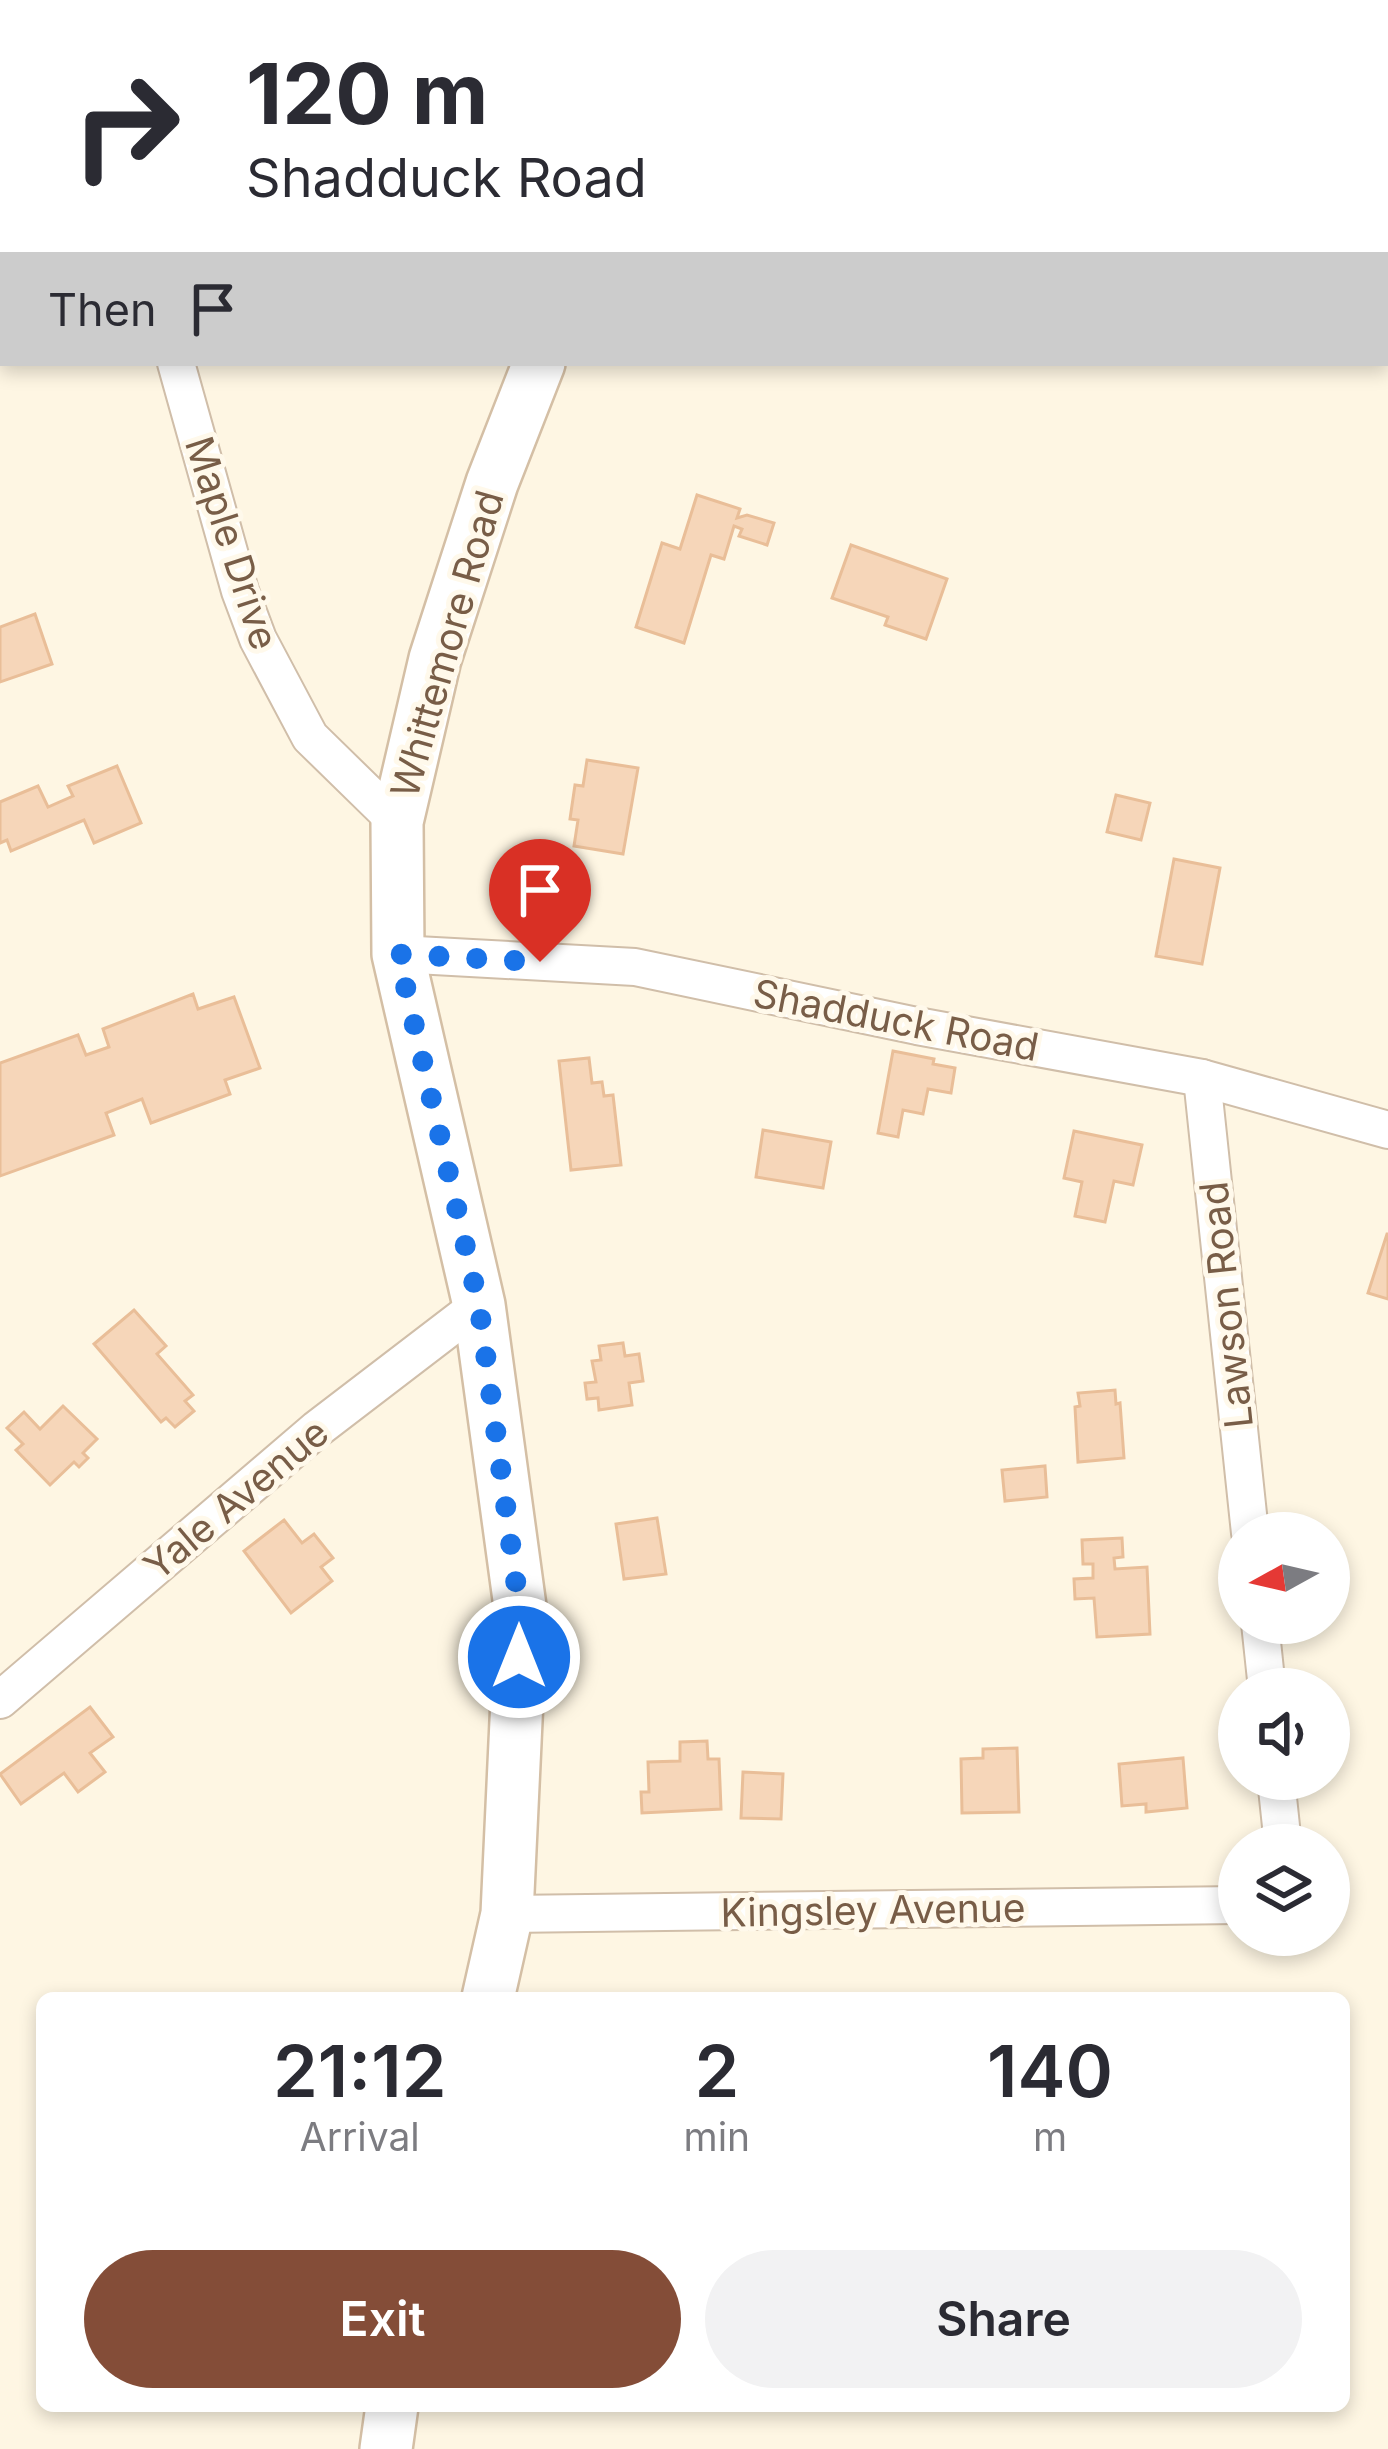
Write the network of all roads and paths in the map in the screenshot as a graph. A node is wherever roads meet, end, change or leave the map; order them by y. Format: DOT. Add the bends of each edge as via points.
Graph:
graph roads {
  1 [pos="177,366"];
  2 [pos="538,366"];
  3 [pos="397,822"];
  4 [pos="398,954"];
  5 [pos="1202,1078"];
  6 [pos="1388,1130"];
  7 [pos="479,1305"];
  8 [pos="1248,1512"];
  9 [pos="0,1700"];
  10 [pos="1218,1905"];
  11 [pos="507,1914"];
  12 [pos="489,1992"];
  13 [pos="391,2412"];
  14 [pos="386,2449"];
  1 -- 3 [label="street, Maple Drive" via="258,639 310,737"];
  2 -- 3 [label="main road, Whittemore Road" via="435,659"];
  3 -- 4 [label="main road, Whittemore Road"];
  4 -- 5 [label="street, Shadduck Road" via="635,967"];
  4 -- 7 [label="main road, Whittemore Road"];
  5 -- 6 [label="street, Shadduck Road"];
  5 -- 8 [label="street, Lawson Road"];
  7 -- 9 [label="street, Yale Avenue" via="317,1429"];
  7 -- 11 [label="main road, Whittemore Road" via="520,1614"];
  10 -- 11 [label="street, Kingsley Avenue"];
  11 -- 12 [label="main road, Whittemore Road"];
  13 -- 14 [label="main road"];
}
